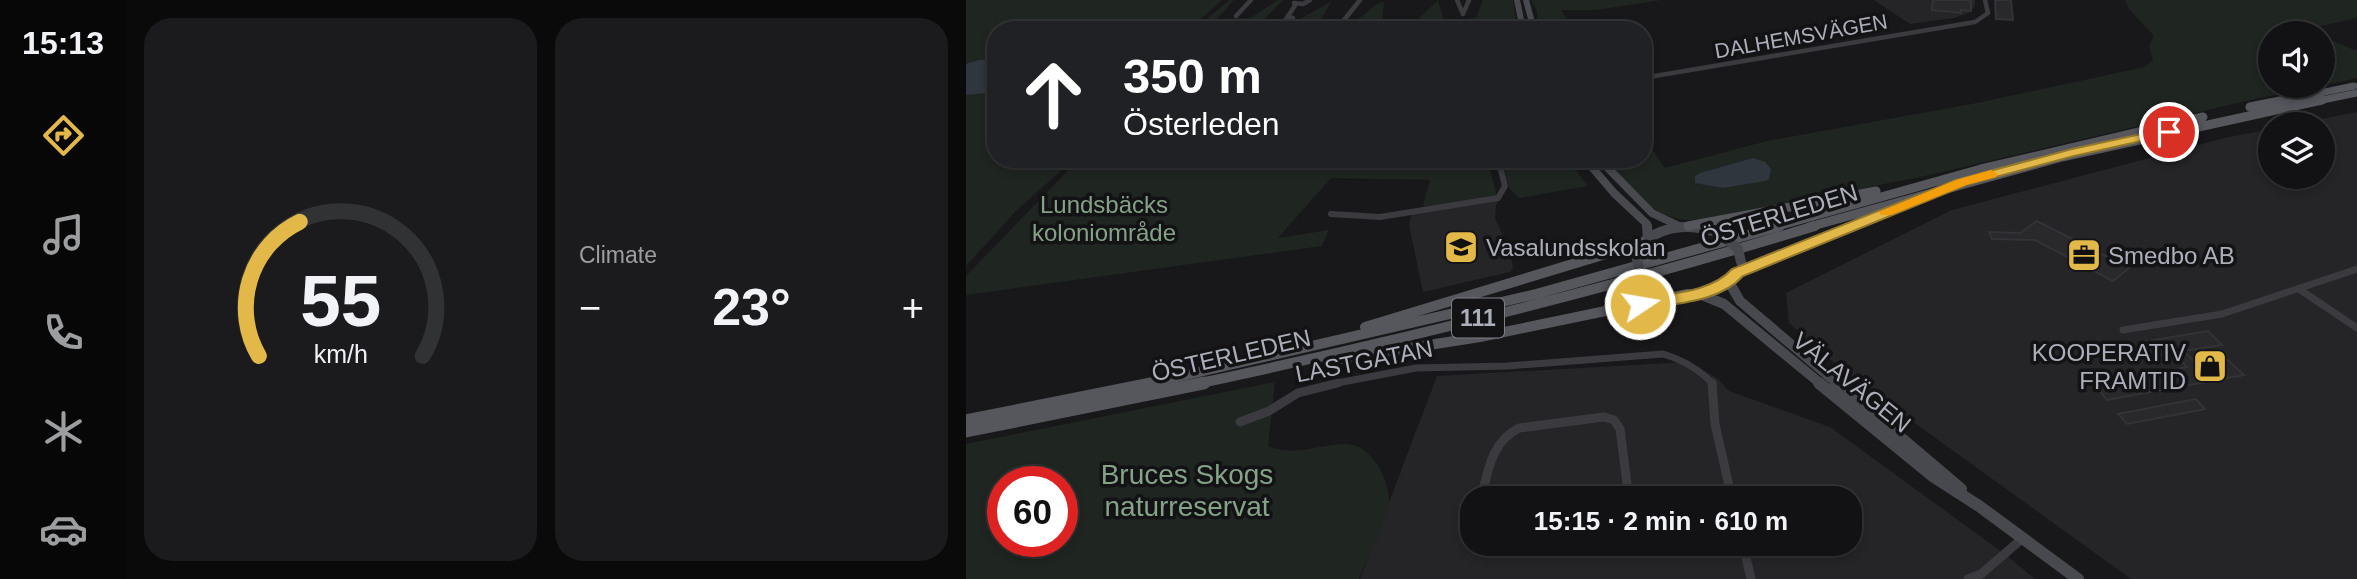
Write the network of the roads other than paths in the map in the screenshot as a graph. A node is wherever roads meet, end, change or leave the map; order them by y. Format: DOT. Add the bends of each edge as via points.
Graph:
graph roads {
  1 [pos="1251,0"];
  2 [pos="1310,0"];
  3 [pos="1360,0"];
  4 [pos="1457,0"];
  5 [pos="1469,0"];
  6 [pos="1517,0"];
  7 [pos="1526,0"];
  8 [pos="1985,0"];
  9 [pos="1296,2"];
  10 [pos="1236,16"];
  11 [pos="1287,16"];
  12 [pos="1344,20"];
  13 [pos="1522,21"];
  14 [pos="1532,21"];
  15 [pos="1652,76"];
  16 [pos="2357,85"];
  17 [pos="2357,93"];
  18 [pos="1500,168"];
  19 [pos="1593,168"];
  20 [pos="1608,168"];
  21 [pos="1959,178"];
  22 [pos="1331,214"];
  23 [pos="1683,226"];
  24 [pos="1645,240"];
  25 [pos="2357,270"];
  26 [pos="1737,273"];
  27 [pos="1729,282"];
  28 [pos="2299,289"];
  29 [pos="1693,294"];
  30 [pos="2357,328"];
  31 [pos="2123,330"];
  32 [pos="1217,368"];
  33 [pos="1248,373"];
  34 [pos="966,421"];
  35 [pos="1240,422"];
  36 [pos="966,431"];
  37 [pos="1485,486"];
  38 [pos="1627,486"];
  39 [pos="1729,486"];
  40 [pos="1979,506"];
  41 [pos="2023,538"];
  42 [pos="1745,556"];
  43 [pos="1751,579"];
  44 [pos="1968,579"];
  45 [pos="2078,579"];
  1 -- 10 [label="street"];
  2 -- 9 [label="street"];
  3 -- 12 [label="street"];
  4 -- 5 [label="street" via="1463,14"];
  6 -- 13 [label="main road"];
  7 -- 14 [label="main road"];
  8 -- 15 [label="street, DALHEMSVÄGEN" via="1988,13 1975,22"];
  9 -- 11 [label="street"];
  16 -- 21 [label="main road, ÖSTERLEDEN / 111" via="2116,135"];
  17 -- 21 [label="main road, ÖSTERLEDEN / 111"];
  18 -- 22 [label="street" via="1506,189 1498,198 1380,217"];
  19 -- 24 [label="main road" via="1647,224"];
  20 -- 23 [label="main road" via="1652,213"];
  21 -- 23 [label="main road"];
  21 -- 26 [label="main road"];
  21 -- 32 [label="main road, ÖSTERLEDEN / 111" via="1611,274"];
  21 -- 33 [label="main road, ÖSTERLEDEN / 111" via="1604,287"];
  23 -- 24 [label="main road" via="1662,230"];
  23 -- 26 [label="main road, bridge" via="1719,233 1738,249 1741,262"];
  24 -- 29 [label="main road, bridge" via="1636,254 1640,273 1661,289"];
  24 -- 32 [label="main road"];
  25 -- 28 [label="street"];
  26 -- 27 [label="main road"];
  27 -- 29 [label="main road"];
  27 -- 40 [label="main road, VÄLAVÄGEN" via="1740,301"];
  28 -- 30 [label="street"];
  28 -- 31 [label="street" via="2202,319"];
  29 -- 33 [label="main road" via="1480,337"];
  29 -- 40 [label="main road, VÄLAVÄGEN" via="1724,304 1925,470"];
  32 -- 34 [label="main road, ÖSTERLEDEN / 111"];
  33 -- 36 [label="main road, ÖSTERLEDEN / 111"];
  35 -- 39 [label="street, LASTGATAN" via="1298,393 1416,368 1673,356 1714,385 1715,424"];
  37 -- 38 [label="street" via="1496,445 1506,432 1604,417 1614,420 1620,429"];
  40 -- 41 [label="main road, VÄLAVÄGEN"];
  41 -- 44 [label="street" via="1981,574"];
  41 -- 45 [label="main road, VÄLAVÄGEN"];
  42 -- 43 [label="street"];
}
